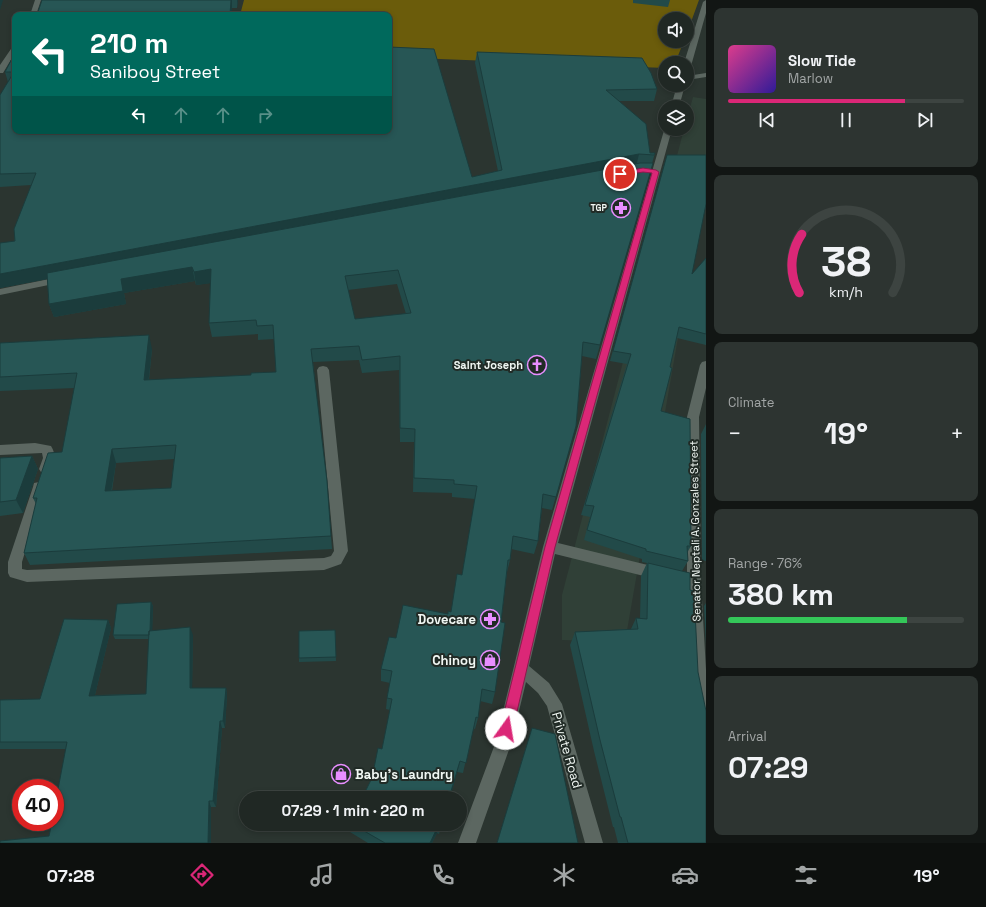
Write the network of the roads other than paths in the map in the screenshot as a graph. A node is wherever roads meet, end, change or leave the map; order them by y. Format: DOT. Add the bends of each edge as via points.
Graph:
graph roads {
  1 [pos="38,0"];
  2 [pos="706,2"];
  3 [pos="34,12"];
  4 [pos="12,52"];
  5 [pos="690,56"];
  6 [pos="0,71"];
  7 [pos="706,75"];
  8 [pos="694,77"];
  9 [pos="666,136"];
  10 [pos="643,170"];
  11 [pos="656,172"];
  12 [pos="71,278"];
  13 [pos="0,292"];
  14 [pos="706,365"];
  15 [pos="323,370"];
  16 [pos="0,450"];
  17 [pos="550,547"];
  18 [pos="694,582"];
  19 [pos="520,669"];
  20 [pos="706,722"];
  21 [pos="467,843"];
  22 [pos="594,843"];
  1 -- 3 [label="street"];
  2 -- 5 [label="street"];
  4 -- 6 [label="street"];
  7 -- 8 [label="street"];
  9 -- 11 [label="street"];
  10 -- 11 [label="street"];
  11 -- 17 [label="street"];
  12 -- 13 [label="street"];
  14 -- 18 [label="street, Senator Neptali A. Gonzales Street" via="693,416"];
  15 -- 16 [label="street" via="341,551 336,560 324,564 27,576 15,573 16,562 48,458 47,449"];
  17 -- 18 [label="street"];
  17 -- 19 [label="street"];
  18 -- 20 [label="street, Senator Neptali A. Gonzales Street" via="699,684"];
  19 -- 21 [label="street" via="503,744"];
  19 -- 22 [label="street, Private Road" via="546,690 554,704"];
}
